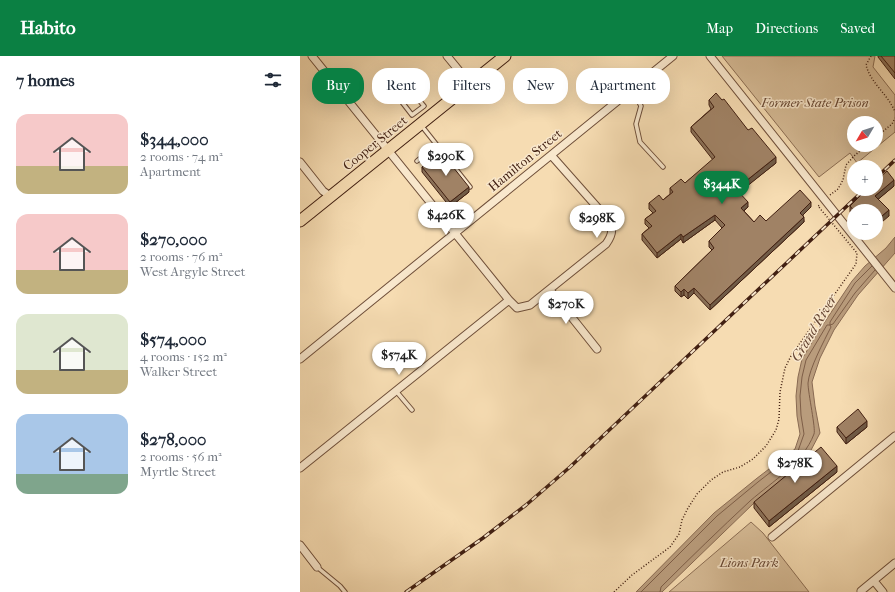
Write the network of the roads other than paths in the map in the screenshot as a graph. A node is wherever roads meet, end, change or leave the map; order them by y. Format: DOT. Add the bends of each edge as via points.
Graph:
graph roads {
  1 [pos="312,56"];
  2 [pos="447,56"];
  3 [pos="505,56"];
  4 [pos="673,56"];
  5 [pos="710,56"];
  6 [pos="457,68"];
  7 [pos="490,68"];
  8 [pos="658,68"];
  9 [pos="440,104"];
  10 [pos="614,104"];
  11 [pos="640,104"];
  12 [pos="424,115"];
  13 [pos="436,145"];
  14 [pos="388,150"];
  15 [pos="551,155"];
  16 [pos="417,161"];
  17 [pos="300,162"];
  18 [pos="664,167"];
  19 [pos="470,187"];
  20 [pos="330,196"];
  21 [pos="300,221"];
  22 [pos="455,233"];
  23 [pos="895,288"];
  24 [pos="550,290"];
  25 [pos="509,300"];
  26 [pos="597,349"];
  27 [pos="300,359"];
  28 [pos="396,391"];
  29 [pos="412,410"];
  30 [pos="895,436"];
  31 [pos="300,468"];
  32 [pos="772,537"];
  33 [pos="300,545"];
  34 [pos="895,563"];
  35 [pos="317,567"];
  36 [pos="874,581"];
  37 [pos="861,591"];
  38 [pos="345,592"];
  39 [pos="883,592"];
  1 -- 14 [label="street"];
  2 -- 6 [label="street"];
  3 -- 7 [label="main road, Cooper Street"];
  4 -- 8 [label="street, Hamilton Street"];
  5 -- 23 [label="street"];
  9 -- 12 [label="main road, Cooper Street"];
  10 -- 15 [label="street, Hamilton Street"];
  11 -- 18 [label="lane" via="636,124 640,142"];
  12 -- 12 [label="lane" via="412,115 388,84 398,75 424,106"];
  12 -- 13 [label="lane"];
  12 -- 14 [label="main road, Cooper Street"];
  13 -- 16 [label="lane"];
  13 -- 19 [label="lane"];
  14 -- 20 [label="main road, Cooper Street"];
  14 -- 22 [label="street"];
  15 -- 22 [label="street, Hamilton Street"];
  15 -- 24 [label="street" via="605,216 612,232 606,244"];
  17 -- 20 [label="street"];
  20 -- 21 [label="main road, Cooper Street"];
  22 -- 25 [label="street"];
  22 -- 27 [label="street, Hamilton Street"];
  24 -- 25 [label="street" via="530,305 517,308"];
  24 -- 26 [label="street"];
  25 -- 28 [label="street"];
  28 -- 29 [label="lane"];
  28 -- 31 [label="street"];
  30 -- 32 [label="street"];
  33 -- 35 [label="street"];
  34 -- 36 [label="street"];
  35 -- 38 [label="lane"];
  36 -- 37 [label="street"];
  36 -- 39 [label="street"];
}
